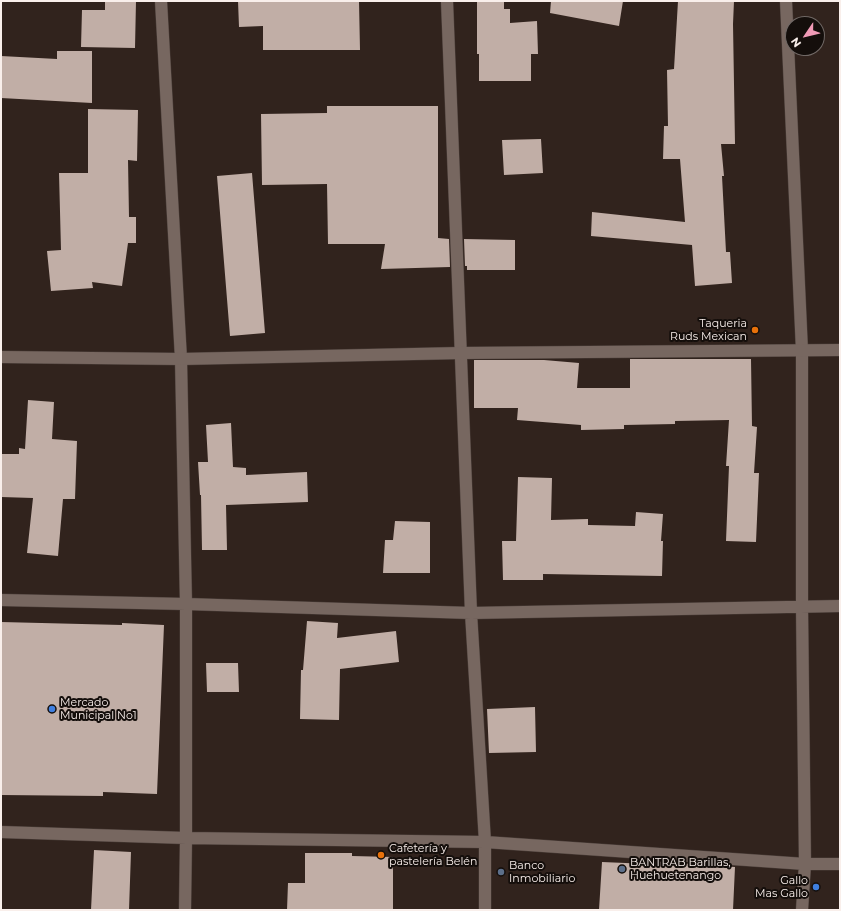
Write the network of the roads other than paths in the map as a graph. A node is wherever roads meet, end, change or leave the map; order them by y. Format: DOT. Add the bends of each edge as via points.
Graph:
graph roads {
  1 [pos="161,1"];
  2 [pos="447,1"];
  3 [pos="786,1"];
  4 [pos="802,350"];
  5 [pos="840,350"];
  6 [pos="461,353"];
  7 [pos="1,357"];
  8 [pos="180,359"];
  9 [pos="1,600"];
  10 [pos="186,604"];
  11 [pos="802,606"];
  12 [pos="840,606"];
  13 [pos="471,613"];
  14 [pos="1,832"];
  15 [pos="186,838"];
  16 [pos="485,842"];
  17 [pos="805,864"];
  18 [pos="840,864"];
  19 [pos="185,910"];
  20 [pos="485,910"];
  21 [pos="802,910"];
  1 -- 8 [label="street"];
  2 -- 6 [label="street"];
  3 -- 4 [label="street"];
  4 -- 5 [label="street"];
  4 -- 6 [label="street"];
  4 -- 11 [label="street"];
  6 -- 8 [label="street"];
  6 -- 13 [label="street"];
  7 -- 8 [label="street"];
  8 -- 10 [label="street"];
  9 -- 10 [label="street"];
  10 -- 13 [label="street"];
  10 -- 15 [label="street"];
  11 -- 12 [label="street"];
  11 -- 13 [label="street"];
  11 -- 17 [label="street"];
  13 -- 16 [label="street"];
  14 -- 15 [label="street"];
  15 -- 16 [label="street"];
  15 -- 19 [label="street"];
  16 -- 17 [label="street"];
  16 -- 20 [label="street"];
  17 -- 18 [label="street"];
  17 -- 21 [label="street"];
}
